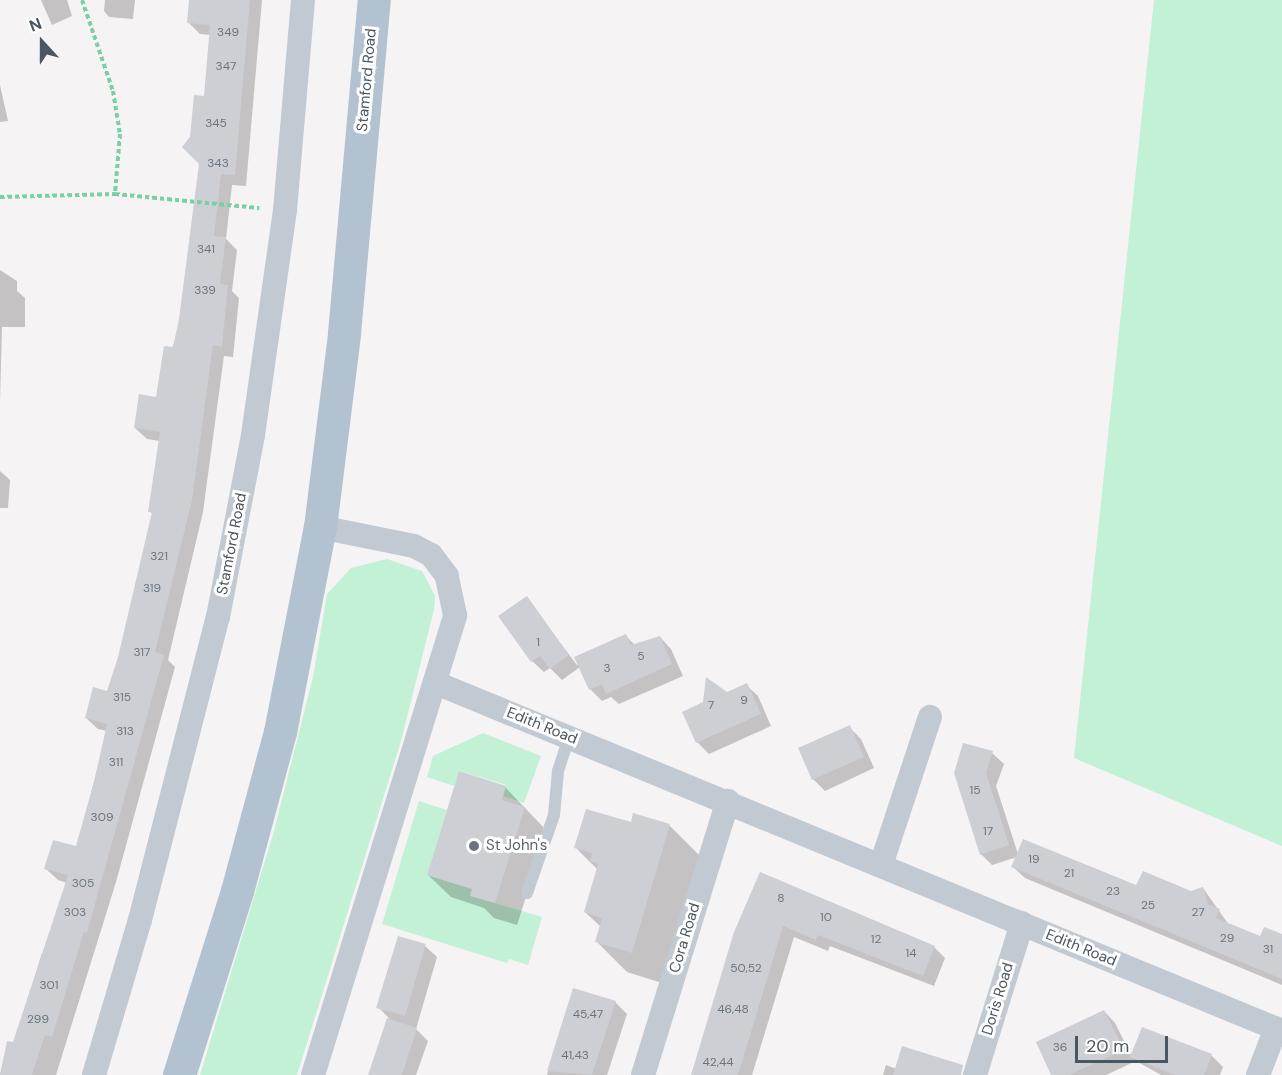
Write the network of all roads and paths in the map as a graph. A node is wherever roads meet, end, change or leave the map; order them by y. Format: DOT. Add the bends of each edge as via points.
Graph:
graph roads {
  1 [pos="82,0"];
  2 [pos="303,0"];
  3 [pos="374,0"];
  4 [pos="115,194"];
  5 [pos="0,197"];
  6 [pos="268,208"];
  7 [pos="320,527"];
  8 [pos="436,683"];
  9 [pos="930,717"];
  10 [pos="569,737"];
  11 [pos="728,801"];
  12 [pos="880,865"];
  13 [pos="527,893"];
  14 [pos="1022,923"];
  15 [pos="1279,1029"];
  16 [pos="94,1075"];
  17 [pos="179,1075"];
  18 [pos="313,1075"];
  19 [pos="643,1075"];
  20 [pos="975,1075"];
  21 [pos="1258,1075"];
  1 -- 4 [label="path" via="113,91 118,123"];
  2 -- 16 [label="street, Stamford Road" via="285,210 253,435 218,617"];
  3 -- 7 [label="main road, Stamford Road" via="344,333"];
  4 -- 5 [label="path"];
  4 -- 6 [label="path"];
  7 -- 8 [label="street" via="414,546 431,555 447,576 455,615"];
  7 -- 17 [label="main road, Stamford Road" via="280,732 237,891"];
  8 -- 10 [label="street, Edith Road"];
  8 -- 18 [label="street"];
  9 -- 12 [label="street"];
  10 -- 11 [label="street, Edith Road"];
  10 -- 13 [label="lane" via="558,771 554,815"];
  11 -- 12 [label="street, Edith Road"];
  11 -- 19 [label="street, Cora Road"];
  12 -- 14 [label="street, Edith Road"];
  14 -- 15 [label="street, Edith Road"];
  14 -- 20 [label="street, Doris Road"];
  15 -- 21 [label="street"];
}
